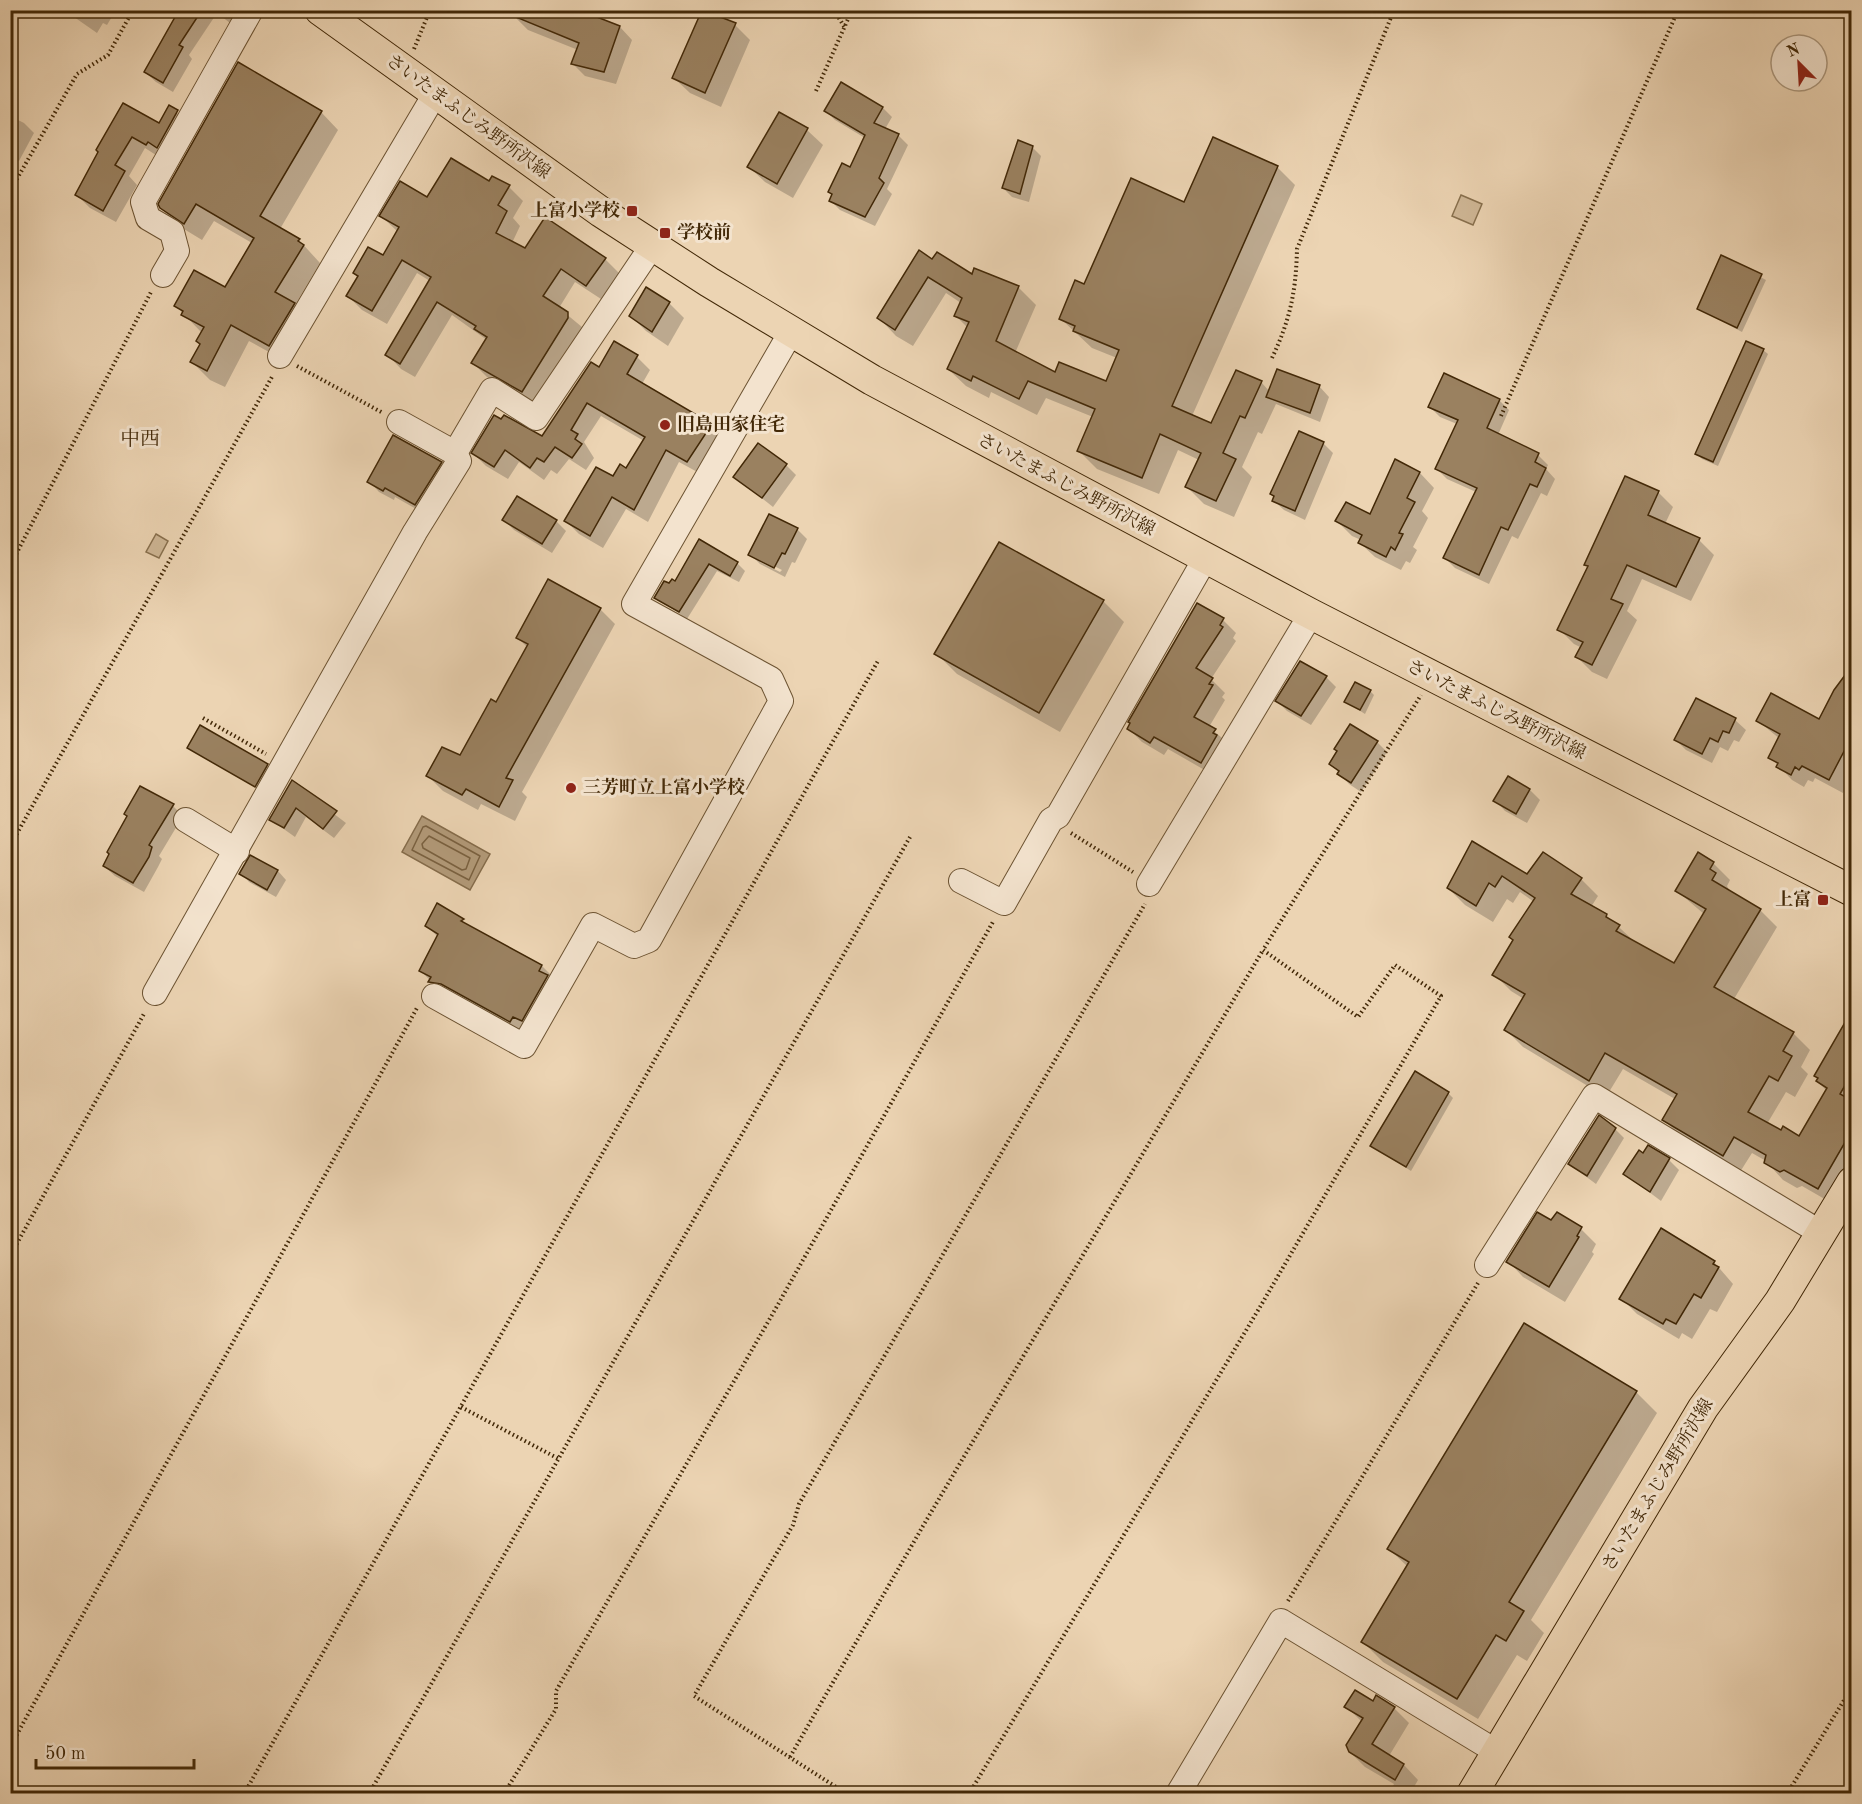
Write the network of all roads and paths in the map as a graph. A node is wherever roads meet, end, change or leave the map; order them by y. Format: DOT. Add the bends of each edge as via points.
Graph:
graph roads {
  1 [pos="133,10"];
  2 [pos="251,10"];
  3 [pos="320,10"];
  4 [pos="430,10"];
  5 [pos="834,10"];
  6 [pos="852,10"];
  7 [pos="1394,10"];
  8 [pos="1678,10"];
  9 [pos="845,28"];
  10 [pos="405,72"];
  11 [pos="816,90"];
  12 [pos="435,94"];
  13 [pos="10,190"];
  14 [pos="652,246"];
  15 [pos="163,275"];
  16 [pos="791,332"];
  17 [pos="280,356"];
  18 [pos="1272,358"];
  19 [pos="1501,416"];
  20 [pos="399,422"];
  21 [pos="455,453"];
  22 [pos="1205,559"];
  23 [pos="10,566"];
  24 [pos="1311,614"];
  25 [pos="879,659"];
  26 [pos="1432,677"];
  27 [pos="203,718"];
  28 [pos="285,762"];
  29 [pos="186,820"];
  30 [pos="1051,820"];
  31 [pos="910,837"];
  32 [pos="10,846"];
  33 [pos="237,851"];
  34 [pos="961,881"];
  35 [pos="1149,884"];
  36 [pos="1851,891"];
  37 [pos="1004,903"];
  38 [pos="1263,950"];
  39 [pos="155,993"];
  40 [pos="434,996"];
  41 [pos="1851,1182"];
  42 [pos="1821,1233"];
  43 [pos="10,1256"];
  44 [pos="1487,1265"];
  45 [pos="461,1407"];
  46 [pos="559,1459"];
  47 [pos="1281,1621"];
  48 [pos="1851,1687"];
  49 [pos="10,1748"];
  50 [pos="1497,1752"];
  51 [pos="790,1757"];
  52 [pos="244,1794"];
  53 [pos="369,1794"];
  54 [pos="517,1794"];
  55 [pos="847,1794"];
  56 [pos="969,1794"];
  57 [pos="1178,1794"];
  58 [pos="1472,1794"];
  59 [pos="1786,1794"];
  1 -- 13 [label="path" via="108,55 77,74"];
  2 -- 15 [label="street" via="142,202 148,218 172,232 177,251"];
  3 -- 10 [label="main road, さいたまふじみ野所沢線"];
  4 -- 10 [label="path"];
  5 -- 9 [label="path"];
  6 -- 9 [label="path"];
  7 -- 18 [label="path" via="1298,249 1296,289 1286,328"];
  8 -- 19 [label="path"];
  9 -- 11 [label="path"];
  10 -- 12 [label="main road, さいたまふじみ野所沢線"];
  12 -- 14 [label="main road, さいたまふじみ野所沢線"];
  12 -- 17 [label="street"];
  14 -- 16 [label="main road, さいたまふじみ野所沢線"];
  14 -- 21 [label="street" via="536,418 492,390"];
  15 -- 23 [label="path"];
  16 -- 22 [label="main road, さいたまふじみ野所沢線" via="890,391"];
  16 -- 40 [label="street" via="634,604 771,679 781,701 649,940 634,946 593,925 524,1046"];
  17 -- 20 [label="path"];
  17 -- 32 [label="path" via="281,361"];
  20 -- 21 [label="street"];
  21 -- 28 [label="street" via="459,461"];
  22 -- 24 [label="main road, さいたまふじみ野所沢線"];
  22 -- 30 [label="street" via="1058,816"];
  24 -- 26 [label="main road, さいたまふじみ野所沢線"];
  24 -- 35 [label="street"];
  25 -- 45 [label="path"];
  26 -- 36 [label="main road, さいたまふじみ野所沢線"];
  26 -- 38 [label="path"];
  27 -- 28 [label="path"];
  28 -- 33 [label="street"];
  29 -- 33 [label="street"];
  30 -- 35 [label="path"];
  30 -- 37 [label="street"];
  31 -- 46 [label="path"];
  33 -- 39 [label="street"];
  34 -- 37 [label="street"];
  35 -- 51 [label="path" via="1143,909 876,1368 799,1504 793,1525 694,1696"];
  37 -- 54 [label="path" via="556,1690 556,1709 508,1786"];
  38 -- 51 [label="path"];
  38 -- 56 [label="path" via="1358,1017 1395,965 1441,996"];
  39 -- 43 [label="path"];
  40 -- 49 [label="path" via="420,1004"];
  41 -- 42 [label="main road, さいたまふじみ野所沢線"];
  42 -- 44 [label="street" via="1594,1096"];
  42 -- 50 [label="main road, さいたまふじみ野所沢線" via="1780,1301 1703,1408"];
  44 -- 47 [label="path" via="1281,1612"];
  45 -- 46 [label="path"];
  45 -- 52 [label="path"];
  46 -- 53 [label="path"];
  47 -- 50 [label="street"];
  47 -- 57 [label="street"];
  48 -- 59 [label="path"];
  50 -- 58 [label="main road, さいたまふじみ野所沢線"];
  51 -- 55 [label="path"];
}
